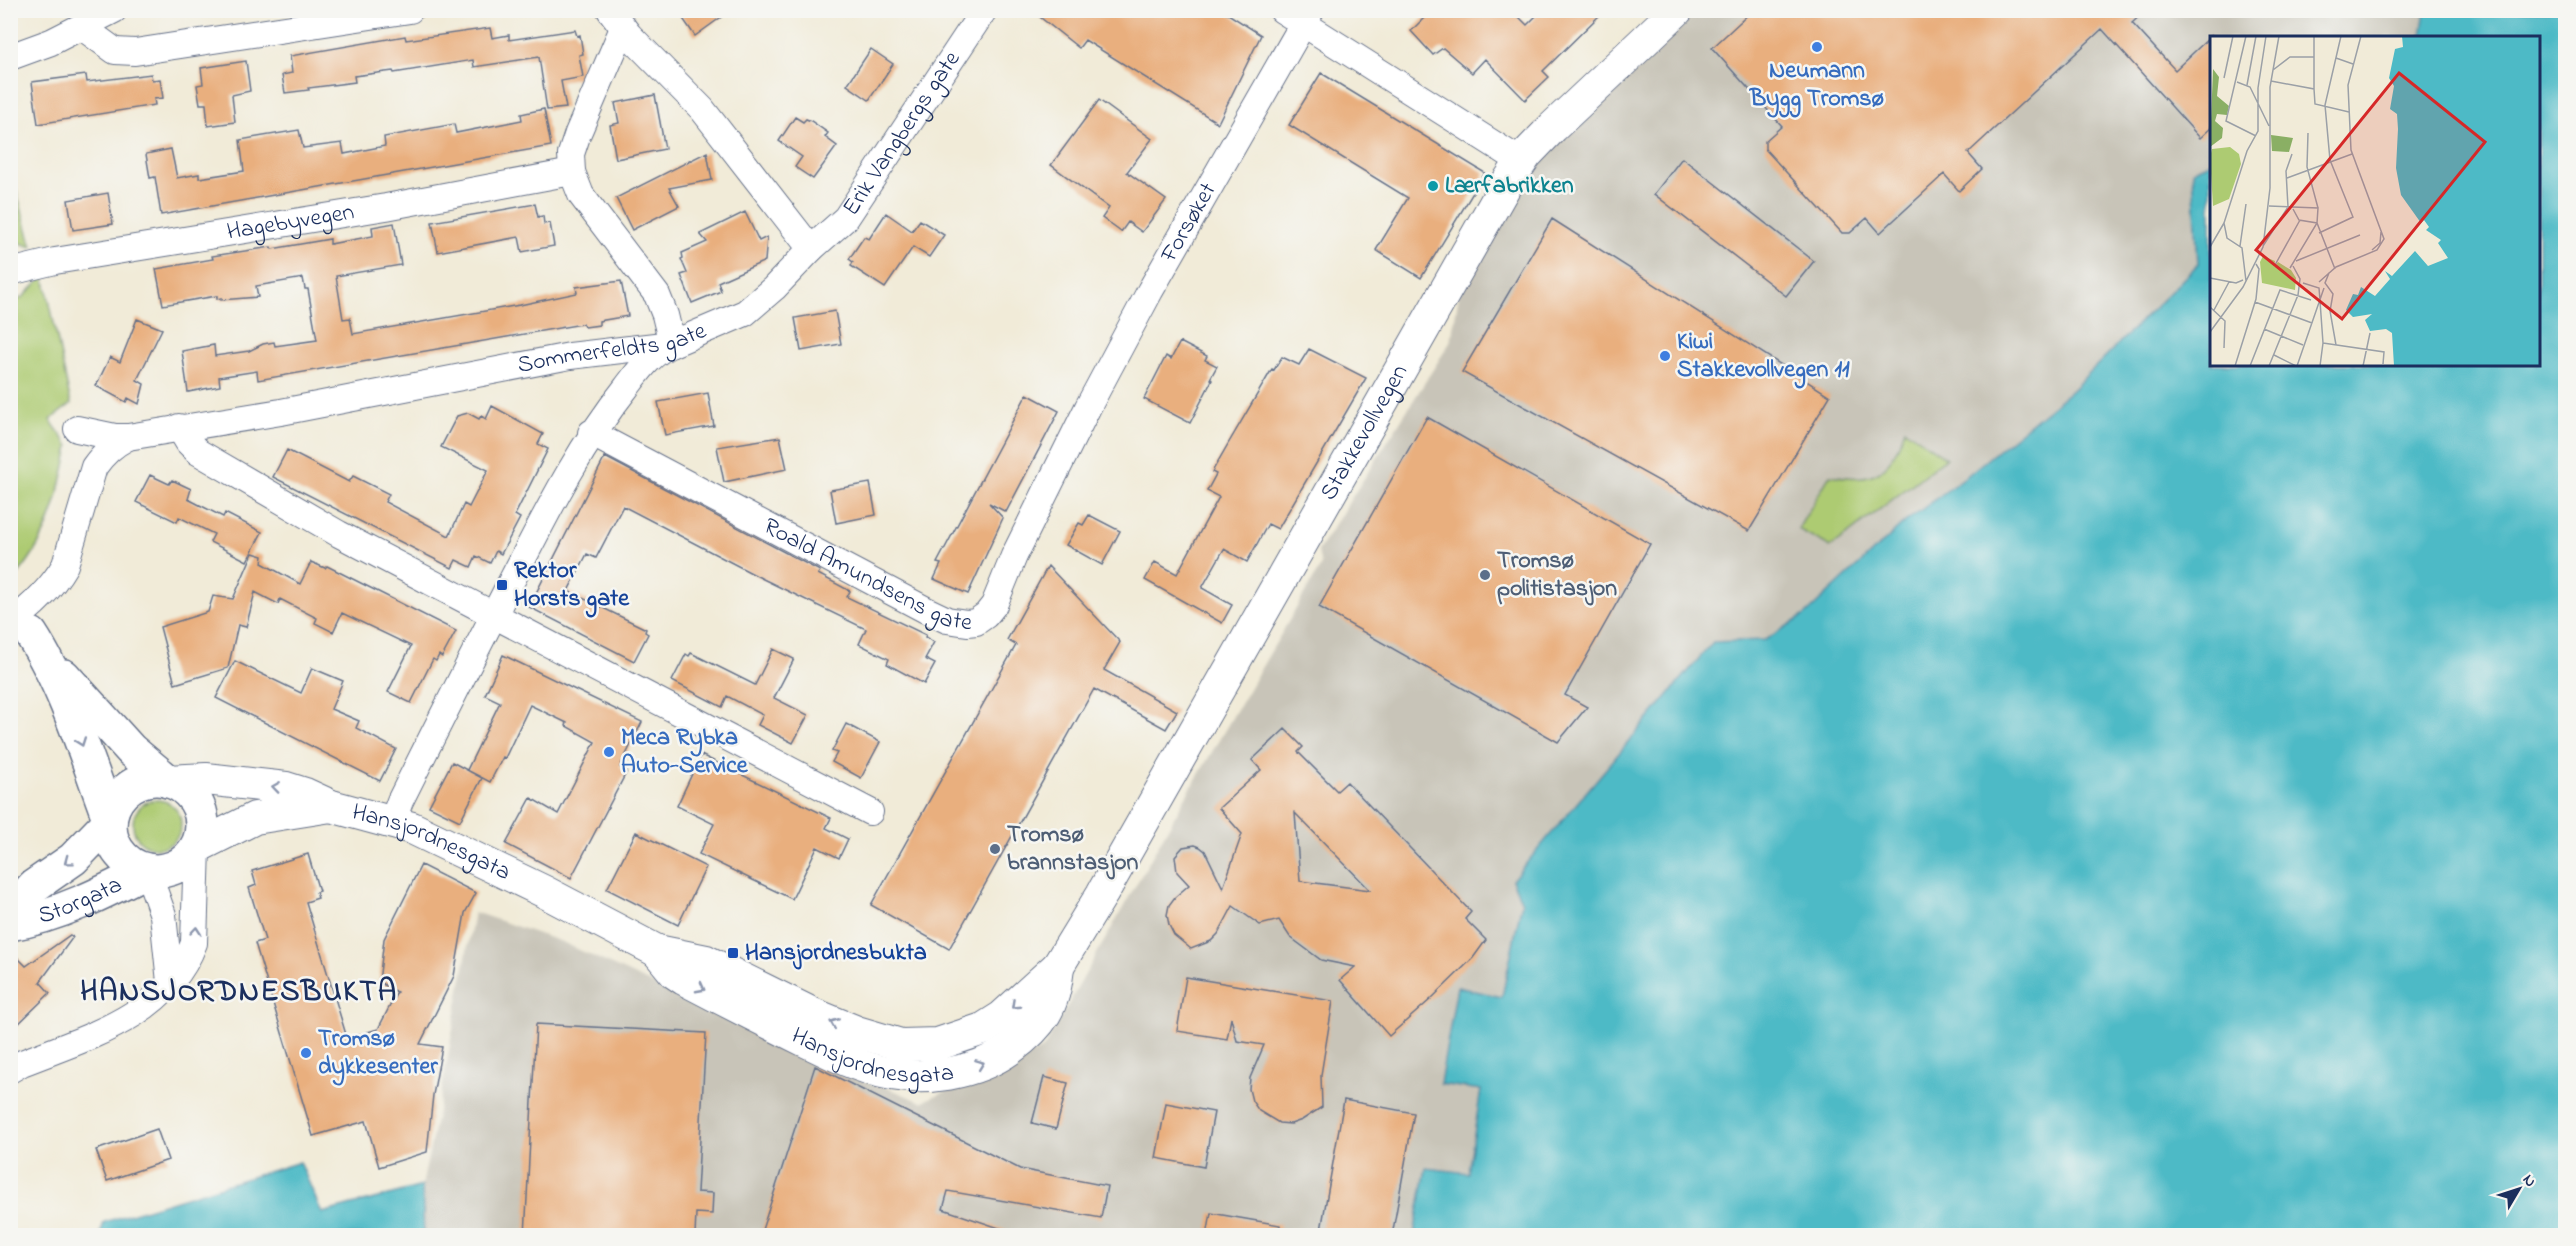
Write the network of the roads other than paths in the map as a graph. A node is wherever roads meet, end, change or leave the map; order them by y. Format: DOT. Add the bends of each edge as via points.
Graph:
graph roads {
  1 [pos="114,10"];
  2 [pos="410,10"];
  3 [pos="984,10"];
  4 [pos="1282,10"];
  5 [pos="1677,10"];
  6 [pos="1308,18"];
  7 [pos="616,19"];
  8 [pos="82,27"];
  9 [pos="16,56"];
  10 [pos="1522,162"];
  11 [pos="572,172"];
  12 [pos="811,249"];
  13 [pos="10,272"];
  14 [pos="672,344"];
  15 [pos="1081,422"];
  16 [pos="178,427"];
  17 [pos="76,429"];
  18 [pos="591,434"];
  19 [pos="128,437"];
  20 [pos="494,614"];
  21 [pos="27,636"];
  22 [pos="168,781"];
  23 [pos="331,806"];
  24 [pos="870,812"];
  25 [pos="110,821"];
  26 [pos="392,823"];
  27 [pos="197,847"];
  28 [pos="147,870"];
  29 [pos="1102,894"];
  30 [pos="10,912"];
  31 [pos="10,924"];
  32 [pos="170,982"];
  33 [pos="10,1070"];
  1 -- 8 [label="street"];
  2 -- 8 [label="street" via="125,52 115,51"];
  3 -- 12 [label="street, Erik Vangbergs gate" via="846,218"];
  4 -- 6 [label="street"];
  5 -- 10 [label="street, Stakkevollvegen" via="1583,97"];
  6 -- 10 [label="street"];
  6 -- 15 [label="street, Forsøket" via="1150,291"];
  7 -- 11 [label="street" via="571,154"];
  7 -- 12 [label="street" via="702,109"];
  8 -- 9 [label="street"];
  10 -- 29 [label="street, Stakkevollvegen" via="1493,206"];
  11 -- 13 [label="street, Hagebyvegen"];
  11 -- 14 [label="street" via="581,195 657,294"];
  12 -- 14 [label="street, Sommerfeldts gate" via="745,313"];
  14 -- 16 [label="street, Sommerfeldts gate" via="570,356 281,412"];
  14 -- 18 [label="street" via="644,365"];
  15 -- 18 [label="street, Roald Amundsens gate" via="994,605 976,622 967,623 947,620 926,610"];
  16 -- 19 [label="street, Sommerfeldts gate"];
  16 -- 20 [label="street" via="198,452 339,534"];
  17 -- 19 [label="street, Sommerfeldts gate"];
  18 -- 20 [label="street"];
  19 -- 21 [label="street" via="103,454 94,467 65,565"];
  20 -- 24 [label="street"];
  20 -- 26 [label="street"];
  21 -- 22 [label="main road" via="131,750"];
  21 -- 25 [label="main road, one-way" via="75,727"];
  23 -- 22 [label="street, Hansjordnesgata, one-way" via="286,788 206,779"];
  22 -- 25 [label="main road" via="135,784 118,800"];
  22 -- 27 [label="main road" via="183,788 198,807 202,831"];
  23 -- 26 [label="street, Hansjordnesgata"];
  23 -- 27 [label="street, Hansjordnesgata" via="255,818"];
  25 -- 28 [label="main road" via="112,840 122,857"];
  25 -- 30 [label="main road, Storgata, one-way" via="73,859 33,886"];
  26 -- 29 [label="street, Hansjordnesgata" via="412,828 543,891 657,951 684,979 820,1048 884,1073 925,1076 957,1072 982,1065 1028,1036 1048,1011 1058,966"];
  27 -- 28 [label="main road" via="176,867"];
  32 -- 27 [label="street, one-way" via="189,957 194,943"];
  28 -- 31 [label="main road, Storgata" via="68,907"];
  28 -- 32 [label="street" via="163,915"];
  32 -- 33 [label="street" via="158,996 107,1031"];
}
